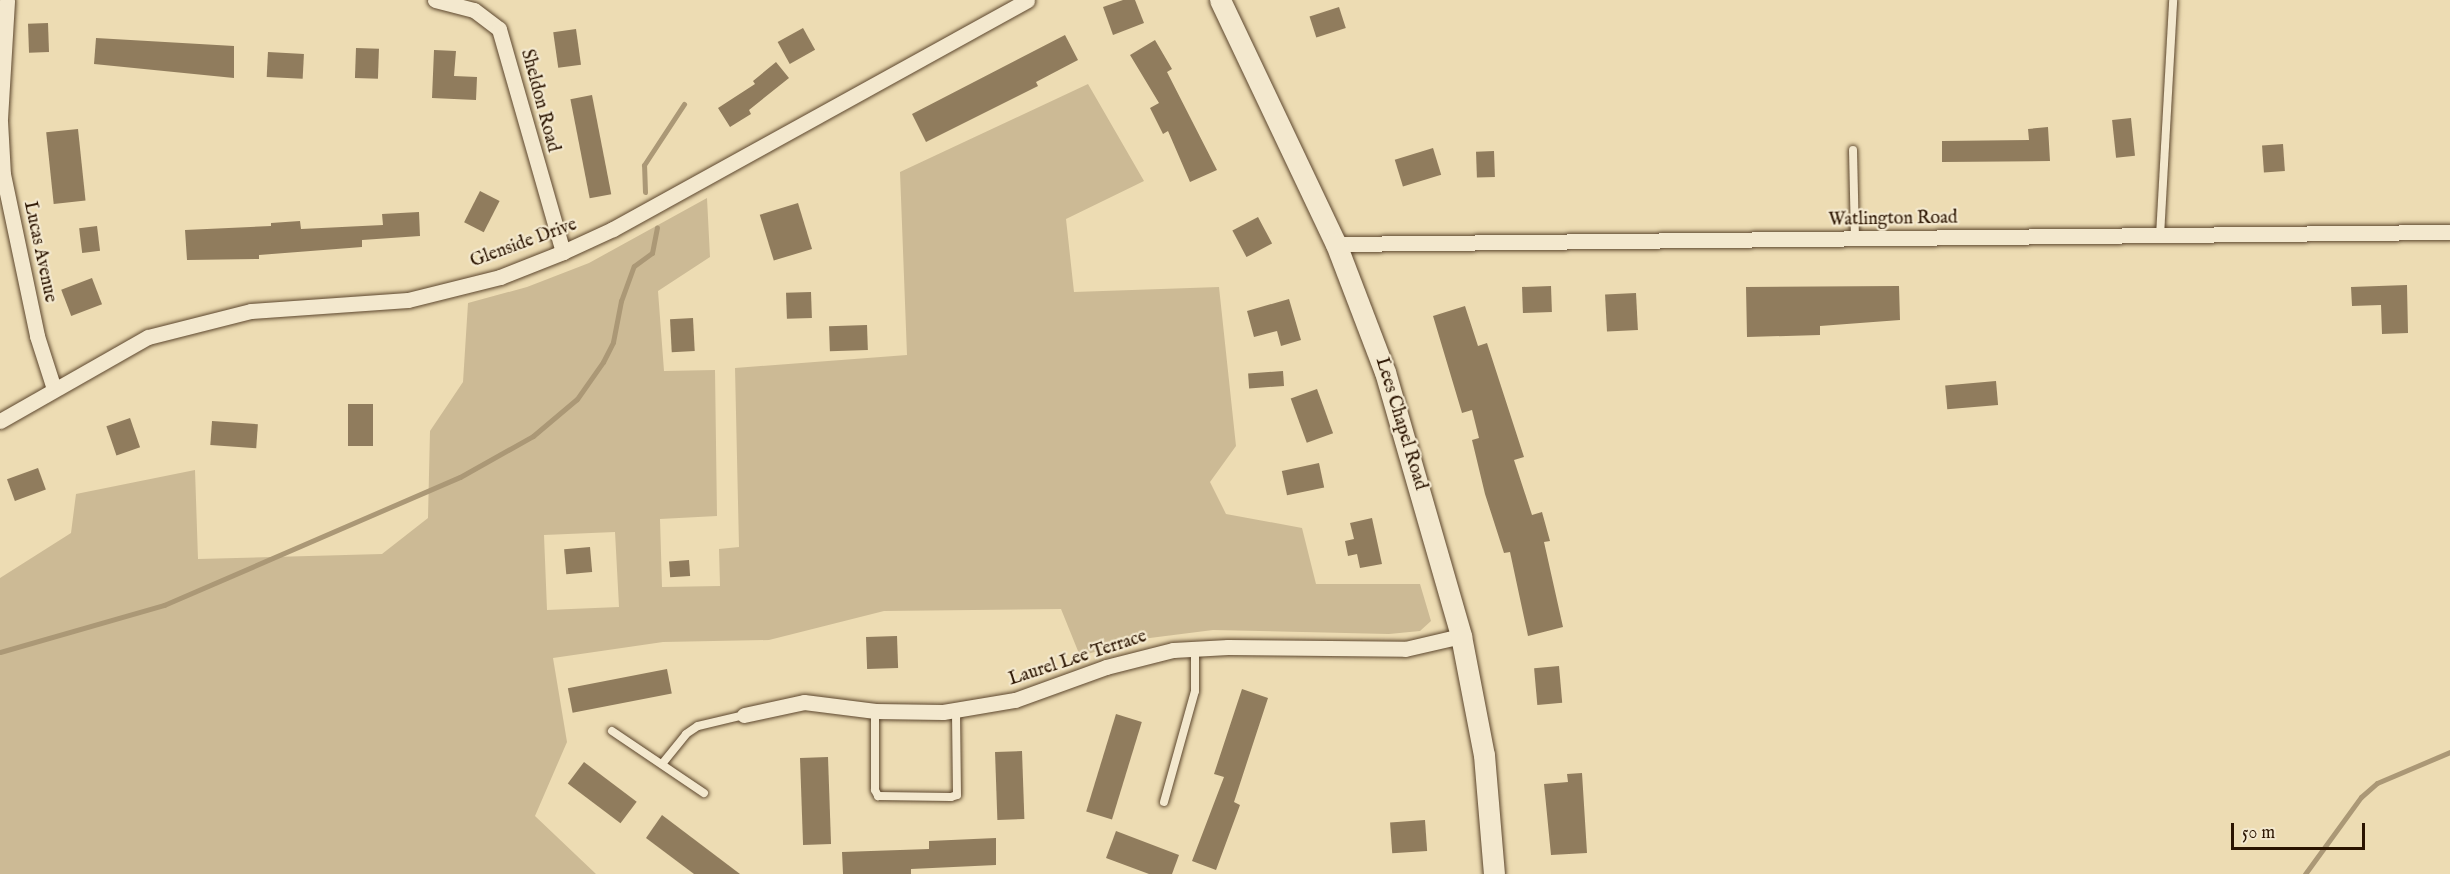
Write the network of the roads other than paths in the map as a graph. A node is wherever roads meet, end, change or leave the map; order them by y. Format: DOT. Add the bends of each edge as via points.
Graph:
graph roads {
  1 [pos="7,0"];
  2 [pos="435,0"];
  3 [pos="1027,0"];
  4 [pos="1220,0"];
  5 [pos="2173,0"];
  6 [pos="0,120"];
  7 [pos="1853,150"];
  8 [pos="2450,232"];
  9 [pos="2160,236"];
  10 [pos="1855,240"];
  11 [pos="1336,244"];
  12 [pos="563,252"];
  13 [pos="54,389"];
  14 [pos="0,421"];
  15 [pos="1461,636"];
  16 [pos="1195,649"];
  17 [pos="956,710"];
  18 [pos="875,711"];
  19 [pos="744,715"];
  20 [pos="612,731"];
  21 [pos="662,764"];
  22 [pos="704,793"];
  23 [pos="1164,802"];
  24 [pos="1494,874"];
  1 -- 6 [label="street, Lucas Avenue"];
  2 -- 12 [label="street, Sheldon Road" via="474,10 499,29"];
  3 -- 12 [label="street, Glenside Drive" via="613,230"];
  4 -- 11 [label="main road, Lees Chapel Road"];
  5 -- 9 [label="lane"];
  6 -- 13 [label="street, Lucas Avenue" via="3,174 37,336"];
  7 -- 10 [label="lane"];
  8 -- 9 [label="street, Watlington Road"];
  9 -- 10 [label="street, Watlington Road"];
  10 -- 11 [label="street, Watlington Road"];
  11 -- 15 [label="main road, Lees Chapel Road" via="1385,372"];
  12 -- 13 [label="street, Glenside Drive" via="500,277 408,300 251,312 147,337"];
  13 -- 14 [label="street, Glenside Drive"];
  15 -- 16 [label="street, Laurel Lee Terrace" via="1405,649"];
  15 -- 24 [label="main road, Lees Chapel Road" via="1485,755"];
  16 -- 17 [label="street, Laurel Lee Terrace" via="1173,650 1106,667 1015,700"];
  16 -- 23 [label="lane" via="1196,691"];
  17 -- 18 [label="street, Laurel Lee Terrace"];
  17 -- 18 [label="lane" via="957,795 951,797 878,796"];
  18 -- 19 [label="street, Laurel Lee Terrace" via="804,702"];
  19 -- 21 [label="lane" via="698,726 686,734"];
  20 -- 21 [label="lane"];
  21 -- 22 [label="lane"];
}
